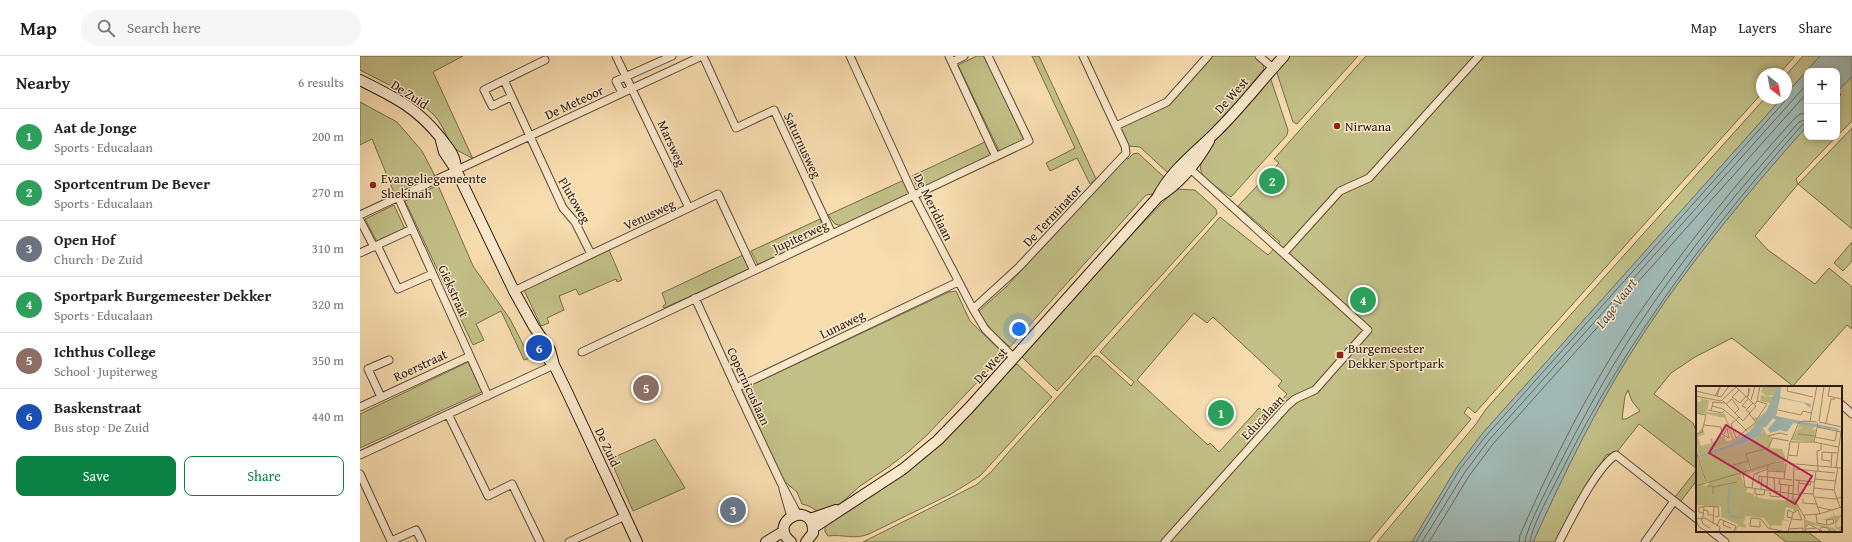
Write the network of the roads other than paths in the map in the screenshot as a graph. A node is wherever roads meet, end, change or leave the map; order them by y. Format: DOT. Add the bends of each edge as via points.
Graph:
graph roads {
  1 [pos="616,56"];
  2 [pos="672,56"];
  3 [pos="702,56"];
  4 [pos="850,56"];
  5 [pos="964,56"];
  6 [pos="988,56"];
  7 [pos="1083,56"];
  8 [pos="1208,56"];
  9 [pos="1259,56"];
  10 [pos="1284,56"];
  11 [pos="1480,56"];
  12 [pos="950,59"];
  13 [pos="545,60"];
  14 [pos="1273,68"];
  15 [pos="627,77"];
  16 [pos="360,80"];
  17 [pos="504,80"];
  18 [pos="633,88"];
  19 [pos="622,93"];
  20 [pos="511,97"];
  21 [pos="1116,126"];
  22 [pos="528,136"];
  23 [pos="996,157"];
  24 [pos="1186,165"];
  25 [pos="456,170"];
  26 [pos="914,196"];
  27 [pos="398,197"];
  28 [pos="689,208"];
  29 [pos="360,216"];
  30 [pos="360,220"];
  31 [pos="412,229"];
  32 [pos="832,234"];
  33 [pos="375,246"];
  34 [pos="360,253"];
  35 [pos="1284,253"];
  36 [pos="591,254"];
  37 [pos="754,271"];
  38 [pos="432,274"];
  39 [pos="958,282"];
  40 [pos="514,291"];
  41 [pos="695,298"];
  42 [pos="972,309"];
  43 [pos="582,352"];
  44 [pos="470,356"];
  45 [pos="1014,358"];
  46 [pos="389,360"];
  47 [pos="554,364"];
  48 [pos="736,388"];
  49 [pos="488,396"];
  50 [pos="381,397"];
  51 [pos="1842,405"];
  52 [pos="360,407"];
  53 [pos="448,414"];
  54 [pos="1852,414"];
  55 [pos="360,456"];
  56 [pos="360,474"];
  57 [pos="1674,501"];
  58 [pos="625,516"];
  59 [pos="795,516"];
  60 [pos="1696,518"];
  61 [pos="811,524"];
  62 [pos="1712,532"];
  63 [pos="786,538"];
  64 [pos="422,542"];
  65 [pos="540,542"];
  66 [pos="569,542"];
  67 [pos="637,542"];
  68 [pos="766,542"];
  69 [pos="807,542"];
  70 [pos="1165,542"];
  71 [pos="1559,542"];
  72 [pos="1644,542"];
  73 [pos="1725,542"];
  1 -- 15 [label="street, Marsweg"];
  2 -- 15 [label="street"];
  3 -- 18 [label="street, De Meteoor"];
  3 -- 32 [label="street, Saturnusweg" via="736,128 774,110"];
  4 -- 26 [label="street, De Meridiaan"];
  5 -- 12 [label="street"];
  6 -- 23 [label="street, Jupiterweg" via="1029,141"];
  7 -- 21 [label="street"];
  8 -- 21 [label="street" via="1167,102"];
  9 -- 14 [label="street"];
  10 -- 14 [label="main road, De West"];
  11 -- 35 [label="street" via="1369,178 1340,191"];
  12 -- 23 [label="street"];
  13 -- 17 [label="street"];
  14 -- 24 [label="main road, De West"];
  15 -- 18 [label="street, Marsweg"];
  15 -- 19 [label="street" via="616,81"];
  16 -- 25 [label="main road, De Zuid" via="410,106 425,119 440,137 446,157"];
  17 -- 20 [label="street, Plutoweg"];
  17 -- 20 [label="street" via="484,90 492,106"];
  18 -- 19 [label="street, De Meteoor"];
  18 -- 28 [label="street, Marsweg"];
  19 -- 22 [label="street, De Meteoor"];
  20 -- 22 [label="street, Plutoweg"];
  21 -- 42 [label="street, De Terminator" via="1125,146 1125,155 1019,268"];
  22 -- 25 [label="street, De Meteoor"];
  22 -- 36 [label="street, Plutoweg" via="562,208 575,222"];
  23 -- 26 [label="street, Jupiterweg"];
  24 -- 35 [label="street, Educalaan"];
  24 -- 45 [label="main road, De West" via="1164,185 1157,198"];
  25 -- 27 [label="street, De Meteoor"];
  25 -- 40 [label="main road, De Zuid"];
  26 -- 32 [label="street, Jupiterweg"];
  26 -- 39 [label="street, De Meridiaan"];
  27 -- 29 [label="street"];
  27 -- 31 [label="street, Giekstraat"];
  28 -- 36 [label="street, Venusweg"];
  28 -- 37 [label="street, Venusweg" via="718,194"];
  30 -- 33 [label="street"];
  31 -- 33 [label="street"];
  31 -- 38 [label="street, Giekstraat"];
  32 -- 37 [label="street, Jupiterweg"];
  33 -- 34 [label="street"];
  33 -- 38 [label="street" via="398,289"];
  35 -- 70 [label="street, Educalaan" via="1368,330 1315,390 1295,399 1288,406"];
  36 -- 40 [label="street, Venusweg"];
  37 -- 41 [label="street, Jupiterweg"];
  38 -- 44 [label="street, Giekstraat"];
  39 -- 42 [label="street, De Meridiaan"];
  39 -- 48 [label="street, Lunaweg"];
  40 -- 47 [label="main road, De Zuid" via="550,350"];
  41 -- 43 [label="street, Jupiterweg"];
  41 -- 48 [label="street, Copernicuslaan"];
  42 -- 45 [label="street, De Meridiaan" via="985,329"];
  44 -- 49 [label="street, Giekstraat"];
  44 -- 50 [label="street, Roerstraat"];
  45 -- 61 [label="main road, De West" via="938,440 904,469"];
  46 -- 50 [label="street, Roerstraat" via="368,369"];
  47 -- 49 [label="street"];
  47 -- 58 [label="main road, De Zuid"];
  48 -- 59 [label="street, Copernicuslaan"];
  49 -- 53 [label="street"];
  50 -- 52 [label="street, Roerstraat"];
  51 -- 54 [label="street"];
  53 -- 55 [label="street"];
  53 -- 65 [label="street" via="488,496 512,484"];
  56 -- 64 [label="street" via="391,541 416,530"];
  57 -- 60 [label="street"];
  57 -- 71 [label="street" via="1616,455 1610,459 1592,484"];
  57 -- 72 [label="street"];
  58 -- 66 [label="street"];
  58 -- 67 [label="main road, De Zuid"];
  59 -- 61 [label="main road"];
  59 -- 63 [label="main road" via="785,523"];
  61 -- 69 [label="main road" via="813,533"];
  62 -- 73 [label="street"];
  63 -- 68 [label="main road"];
}
